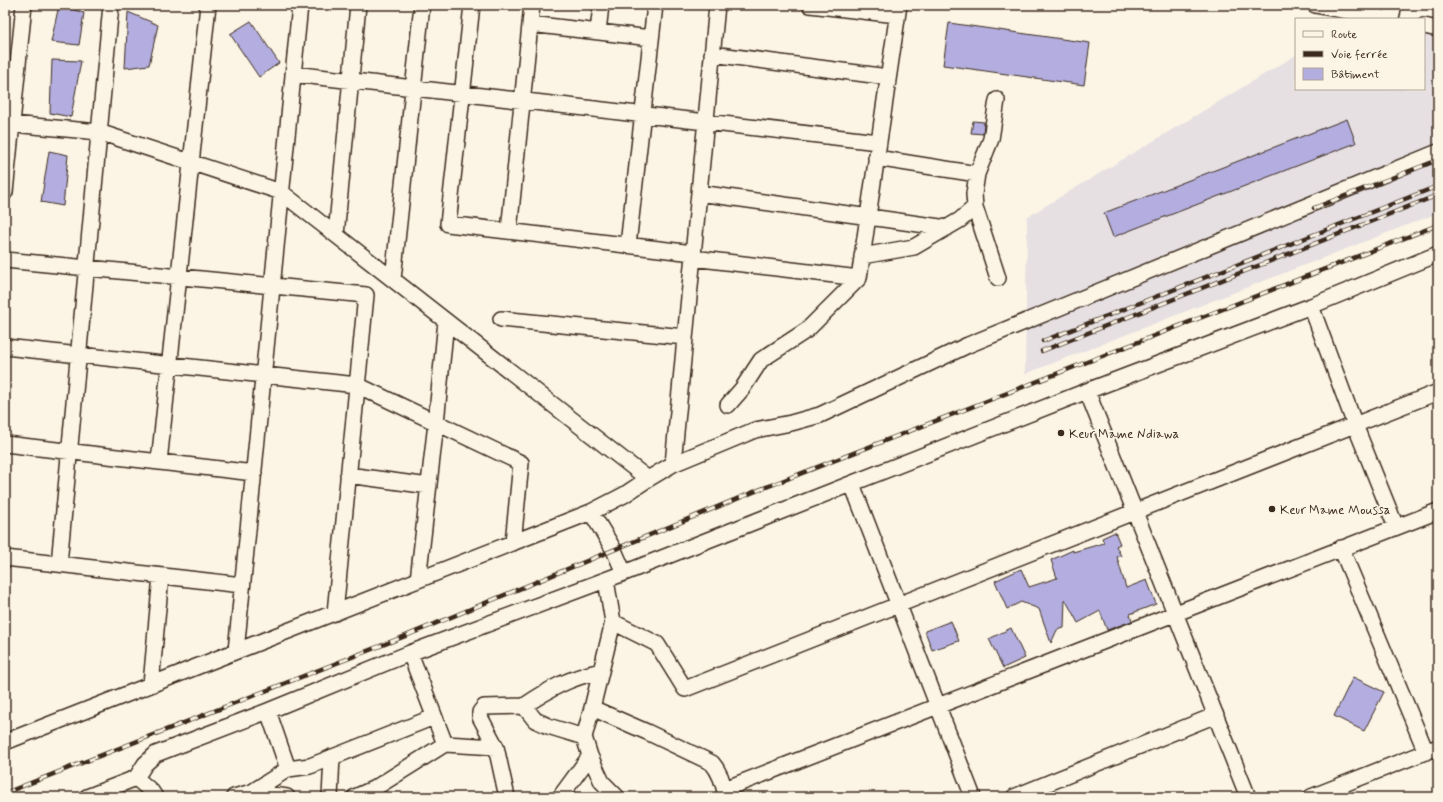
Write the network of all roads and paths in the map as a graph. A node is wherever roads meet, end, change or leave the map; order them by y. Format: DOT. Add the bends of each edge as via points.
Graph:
graph roads {
  1 [pos="110,5"];
  2 [pos="208,5"];
  3 [pos="300,5"];
  4 [pos="358,5"];
  5 [pos="422,5"];
  6 [pos="472,5"];
  7 [pos="532,5"];
  8 [pos="601,5"];
  9 [pos="655,5"];
  10 [pos="717,5"];
  11 [pos="810,5"];
  12 [pos="1315,5"];
  13 [pos="1394,5"];
  14 [pos="24,6"];
  15 [pos="898,10"];
  16 [pos="1384,18"];
  17 [pos="1389,18"];
  18 [pos="530,24"];
  19 [pos="1425,26"];
  20 [pos="1438,29"];
  21 [pos="598,32"];
  22 [pos="651,38"];
  23 [pos="712,54"];
  24 [pos="293,74"];
  25 [pos="888,77"];
  26 [pos="351,81"];
  27 [pos="10,85"];
  28 [pos="413,88"];
  29 [pos="462,94"];
  30 [pos="997,100"];
  31 [pos="522,101"];
  32 [pos="642,115"];
  33 [pos="706,122"];
  34 [pos="12,124"];
  35 [pos="99,132"];
  36 [pos="878,142"];
  37 [pos="1438,152"];
  38 [pos="876,158"];
  39 [pos="192,163"];
  40 [pos="6,167"];
  41 [pos="978,174"];
  42 [pos="5,192"];
  43 [pos="281,192"];
  44 [pos="699,193"];
  45 [pos="975,207"];
  46 [pos="868,217"];
  47 [pos="947,228"];
  48 [pos="509,231"];
  49 [pos="336,235"];
  50 [pos="628,245"];
  51 [pos="1438,254"];
  52 [pos="693,255"];
  53 [pos="862,256"];
  54 [pos="5,260"];
  55 [pos="86,268"];
  56 [pos="179,277"];
  57 [pos="859,278"];
  58 [pos="998,278"];
  59 [pos="393,279"];
  60 [pos="272,286"];
  61 [pos="1311,306"];
  62 [pos="500,319"];
  63 [pos="446,321"];
  64 [pos="685,338"];
  65 [pos="5,347"];
  66 [pos="78,355"];
  67 [pos="169,365"];
  68 [pos="263,375"];
  69 [pos="357,385"];
  70 [pos="1087,391"];
  71 [pos="1438,392"];
  72 [pos="728,405"];
  73 [pos="436,423"];
  74 [pos="1355,425"];
  75 [pos="5,444"];
  76 [pos="70,451"];
  77 [pos="159,462"];
  78 [pos="673,464"];
  79 [pos="254,473"];
  80 [pos="348,475"];
  81 [pos="648,479"];
  82 [pos="852,484"];
  83 [pos="429,486"];
  84 [pos="1438,510"];
  85 [pos="591,512"];
  86 [pos="1135,512"];
  87 [pos="1396,527"];
  88 [pos="513,543"];
  89 [pos="1341,548"];
  90 [pos="5,558"];
  91 [pos="59,564"];
  92 [pos="624,573"];
  93 [pos="161,576"];
  94 [pos="418,580"];
  95 [pos="606,580"];
  96 [pos="242,585"];
  97 [pos="899,605"];
  98 [pos="335,613"];
  99 [pos="1175,613"];
  100 [pos="612,622"];
  101 [pos="236,651"];
  102 [pos="410,653"];
  103 [pos="601,670"];
  104 [pos="151,684"];
  105 [pos="524,706"];
  106 [pos="938,706"];
  107 [pos="592,708"];
  108 [pos="268,711"];
  109 [pos="1216,715"];
  110 [pos="434,717"];
  111 [pos="584,737"];
  112 [pos="5,742"];
  113 [pos="444,744"];
  114 [pos="496,748"];
  115 [pos="1432,750"];
  116 [pos="590,756"];
  117 [pos="332,757"];
  118 [pos="288,769"];
  119 [pos="136,778"];
  120 [pos="726,793"];
  121 [pos="252,794"];
  122 [pos="87,797"];
  123 [pos="156,797"];
  124 [pos="234,797"];
  125 [pos="287,797"];
  126 [pos="330,797"];
  127 [pos="355,797"];
  128 [pos="507,797"];
  129 [pos="560,797"];
  130 [pos="617,797"];
  131 [pos="973,797"];
  132 [pos="1014,797"];
  133 [pos="1248,797"];
  134 [pos="1311,797"];
  1 -- 35 [label="street"];
  2 -- 39 [label="street"];
  3 -- 24 [label="street"];
  4 -- 26 [label="street"];
  5 -- 28 [label="street"];
  6 -- 29 [label="street"];
  7 -- 18 [label="street"];
  8 -- 21 [label="street"];
  9 -- 22 [label="street"];
  10 -- 23 [label="street"];
  11 -- 15 [label="street"];
  12 -- 16 [label="street"];
  13 -- 17 [label="street"];
  14 -- 27 [label="street"];
  15 -- 25 [label="street"];
  18 -- 21 [label="street"];
  18 -- 31 [label="street"];
  19 -- 20 [label="street"];
  21 -- 22 [label="street"];
  22 -- 32 [label="street"];
  23 -- 25 [label="street"];
  23 -- 33 [label="street"];
  24 -- 26 [label="street"];
  24 -- 43 [label="street"];
  25 -- 36 [label="street"];
  26 -- 28 [label="street"];
  26 -- 49 [label="street"];
  27 -- 34 [label="street"];
  28 -- 29 [label="street"];
  28 -- 59 [label="street"];
  29 -- 31 [label="street"];
  29 -- 48 [label="street" via="448,224"];
  30 -- 41 [label="street" via="990,139"];
  31 -- 32 [label="street"];
  31 -- 48 [label="street"];
  32 -- 33 [label="street"];
  32 -- 50 [label="street"];
  33 -- 36 [label="street"];
  33 -- 44 [label="street"];
  34 -- 35 [label="street"];
  34 -- 40 [label="street"];
  35 -- 39 [label="street"];
  35 -- 55 [label="street"];
  36 -- 38 [label="street"];
  37 -- 78 [label="street" via="998,331 820,415 755,430"];
  38 -- 41 [label="street"];
  38 -- 46 [label="street"];
  39 -- 43 [label="street"];
  39 -- 56 [label="street"];
  40 -- 42 [label="street"];
  41 -- 45 [label="street" via="974,194"];
  43 -- 49 [label="street"];
  43 -- 60 [label="street"];
  44 -- 46 [label="street"];
  44 -- 52 [label="street"];
  45 -- 47 [label="street"];
  45 -- 58 [label="street"];
  46 -- 47 [label="street"];
  46 -- 53 [label="street"];
  47 -- 53 [label="street" via="914,247"];
  48 -- 50 [label="street"];
  49 -- 59 [label="street"];
  50 -- 52 [label="street"];
  51 -- 61 [label="street"];
  52 -- 57 [label="street"];
  52 -- 64 [label="street"];
  53 -- 57 [label="street"];
  54 -- 55 [label="street"];
  55 -- 56 [label="street"];
  55 -- 66 [label="street"];
  56 -- 60 [label="street"];
  56 -- 67 [label="street"];
  57 -- 72 [label="street" via="808,330 761,360"];
  59 -- 63 [label="street"];
  60 -- 68 [label="street"];
  60 -- 69 [label="street" via="366,295"];
  61 -- 70 [label="street"];
  61 -- 74 [label="street"];
  62 -- 64 [label="street"];
  63 -- 73 [label="street"];
  63 -- 81 [label="street"];
  64 -- 78 [label="street"];
  65 -- 66 [label="street"];
  66 -- 67 [label="street"];
  66 -- 76 [label="street"];
  67 -- 68 [label="street"];
  67 -- 77 [label="street"];
  68 -- 69 [label="street"];
  68 -- 79 [label="street"];
  69 -- 73 [label="street"];
  69 -- 80 [label="street"];
  70 -- 82 [label="street"];
  70 -- 86 [label="street"];
  71 -- 74 [label="street"];
  73 -- 83 [label="street"];
  73 -- 88 [label="street" via="521,463"];
  74 -- 86 [label="street"];
  74 -- 87 [label="street"];
  75 -- 76 [label="street"];
  76 -- 77 [label="street"];
  76 -- 91 [label="street"];
  77 -- 79 [label="street"];
  78 -- 81 [label="street"];
  79 -- 96 [label="street"];
  80 -- 83 [label="street"];
  80 -- 98 [label="street"];
  81 -- 85 [label="street"];
  82 -- 92 [label="street"];
  82 -- 97 [label="street"];
  83 -- 94 [label="street"];
  84 -- 87 [label="street"];
  85 -- 88 [label="street"];
  85 -- 92 [label="street" via="614,550"];
  86 -- 97 [label="street"];
  86 -- 99 [label="street"];
  87 -- 89 [label="street"];
  88 -- 94 [label="street"];
  89 -- 99 [label="street"];
  89 -- 115 [label="street"];
  90 -- 91 [label="street"];
  91 -- 93 [label="street"];
  92 -- 95 [label="street"];
  93 -- 96 [label="street"];
  93 -- 104 [label="street"];
  94 -- 98 [label="street"];
  95 -- 100 [label="street"];
  95 -- 102 [label="street"];
  96 -- 101 [label="street"];
  97 -- 100 [label="street" via="685,689 657,644"];
  97 -- 106 [label="street"];
  98 -- 101 [label="street"];
  99 -- 106 [label="street"];
  99 -- 109 [label="street"];
  100 -- 103 [label="street"];
  101 -- 104 [label="street"];
  102 -- 108 [label="street"];
  102 -- 110 [label="street"];
  103 -- 105 [label="street" via="578,676"];
  103 -- 107 [label="street"];
  104 -- 112 [label="street"];
  105 -- 111 [label="street" via="535,720"];
  105 -- 114 [label="street" via="484,706 480,712 480,717"];
  106 -- 120 [label="street"];
  106 -- 131 [label="street"];
  107 -- 111 [label="street"];
  107 -- 120 [label="street" via="712,763"];
  108 -- 118 [label="street"];
  108 -- 119 [label="street" via="156,754 145,764"];
  109 -- 132 [label="street"];
  109 -- 133 [label="street"];
  110 -- 113 [label="street"];
  110 -- 117 [label="street"];
  111 -- 116 [label="street"];
  113 -- 114 [label="street"];
  113 -- 127 [label="street" via="376,788"];
  114 -- 128 [label="street"];
  115 -- 134 [label="street"];
  116 -- 129 [label="street"];
  116 -- 130 [label="street" via="602,782"];
  117 -- 118 [label="street" via="310,766"];
  117 -- 126 [label="street"];
  118 -- 121 [label="street"];
  119 -- 122 [label="street"];
  119 -- 123 [label="street"];
  121 -- 124 [label="street"];
  121 -- 125 [label="street"];
}
